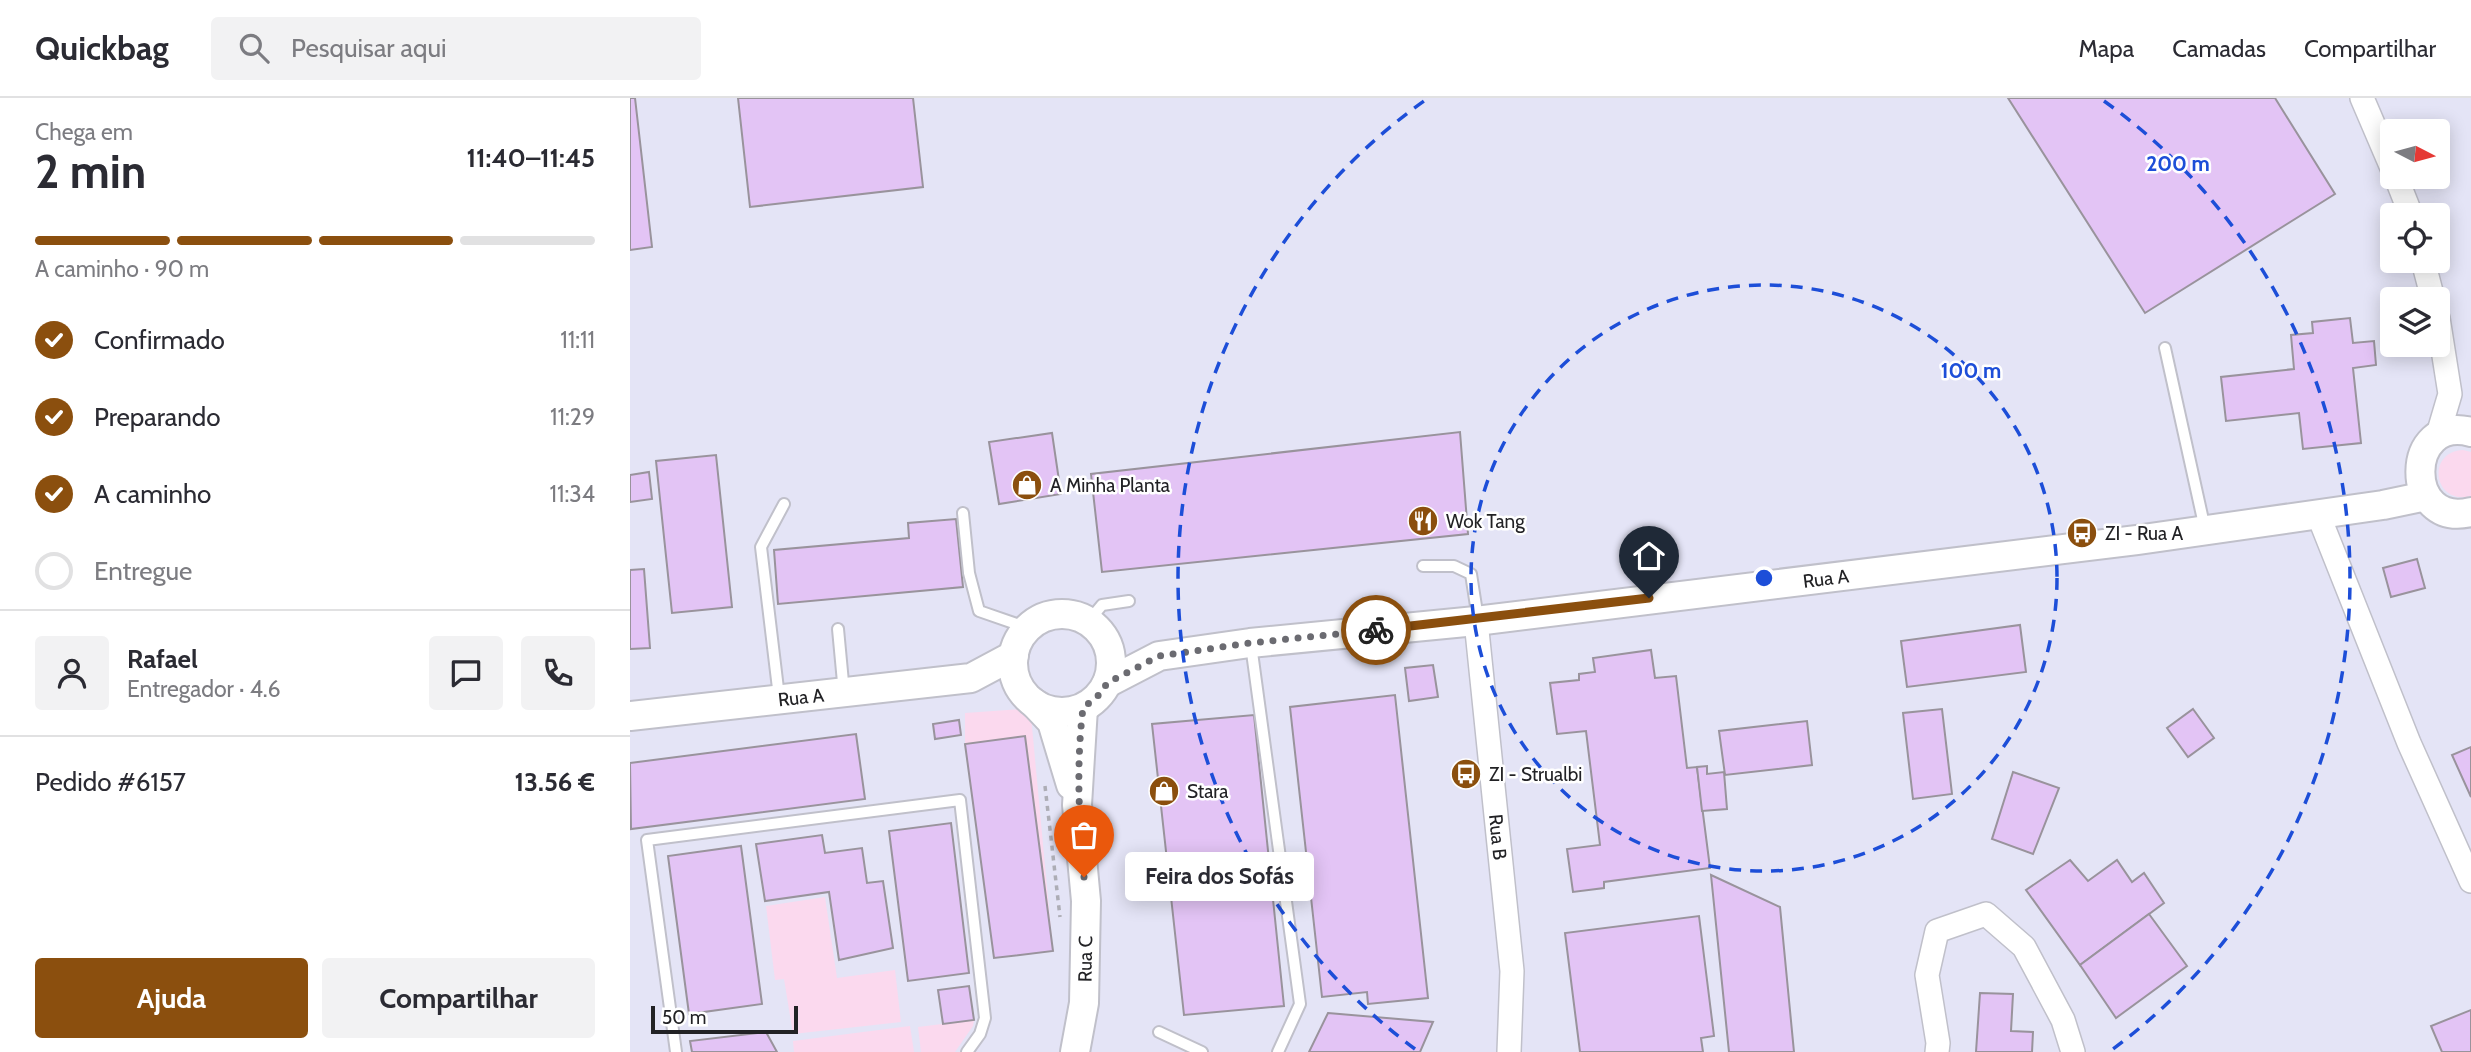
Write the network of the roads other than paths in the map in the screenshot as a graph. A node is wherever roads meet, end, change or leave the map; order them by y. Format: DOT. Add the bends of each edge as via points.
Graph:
graph roads {
  1 [pos="2362,98"];
  2 [pos="2380,140"];
  3 [pos="2165,348"];
  4 [pos="2444,357"];
  5 [pos="2450,394"];
  6 [pos="2468,432"];
  7 [pos="2437,438"];
  8 [pos="2419,466"];
  9 [pos="2426,496"];
  10 [pos="784,504"];
  11 [pos="2383,505"];
  12 [pos="2471,512"];
  13 [pos="963,513"];
  14 [pos="2318,514"];
  15 [pos="2205,529"];
  16 [pos="1423,566"];
  17 [pos="1129,601"];
  18 [pos="1477,620"];
  19 [pos="1088,622"];
  20 [pos="1028,628"];
  21 [pos="838,629"];
  22 [pos="1107,643"];
  23 [pos="1250,643"];
  24 [pos="1014,655"];
  25 [pos="1159,656"];
  26 [pos="971,678"];
  27 [pos="1107,683"];
  28 [pos="844,695"];
  29 [pos="1030,699"];
  30 [pos="779,701"];
  31 [pos="1083,708"];
  32 [pos="630,716"];
  33 [pos="1077,805"];
  34 [pos="2471,881"];
  35 [pos="1159,1032"];
  36 [pos="1074,1044"];
  37 [pos="676,1052"];
  38 [pos="967,1052"];
  39 [pos="1202,1052"];
  40 [pos="1279,1052"];
  41 [pos="1509,1052"];
  42 [pos="1937,1052"];
  43 [pos="2073,1052"];
  1 -- 2 [label="street"];
  3 -- 15 [label="lane"];
  4 -- 5 [label="street"];
  5 -- 6 [label="street"];
  5 -- 7 [label="street"];
  6 -- 7 [label="street"];
  7 -- 8 [label="street"];
  8 -- 9 [label="street"];
  8 -- 11 [label="street"];
  9 -- 11 [label="street, Rua A"];
  9 -- 12 [label="street" via="2449,512"];
  10 -- 30 [label="lane" via="761,547"];
  11 -- 14 [label="street, Rua A"];
  13 -- 20 [label="lane" via="969,573 979,611"];
  14 -- 15 [label="street, Rua A"];
  14 -- 34 [label="street" via="2409,743"];
  15 -- 18 [label="street, Rua A"];
  16 -- 18 [label="lane" via="1454,566 1471,574"];
  17 -- 19 [label="lane" via="1102,605"];
  18 -- 23 [label="street, Rua A"];
  18 -- 41 [label="street, Rua B" via="1512,971"];
  19 -- 20 [label="street" via="1057,614"];
  19 -- 22 [label="street"];
  20 -- 24 [label="street"];
  21 -- 28 [label="lane"];
  22 -- 25 [label="street"];
  22 -- 27 [label="street" via="1111,670"];
  23 -- 25 [label="street, Rua A"];
  23 -- 40 [label="lane" via="1300,1004"];
  24 -- 26 [label="street, Rua A"];
  24 -- 29 [label="street" via="1018,683"];
  25 -- 27 [label="street, Rua A"];
  26 -- 28 [label="street, Rua A"];
  26 -- 29 [label="street, Rua A"];
  27 -- 31 [label="street"];
  28 -- 30 [label="street, Rua A"];
  29 -- 31 [label="street" via="1058,712"];
  29 -- 33 [label="street, Rua C" via="1052,722"];
  30 -- 32 [label="street, Rua A"];
  31 -- 33 [label="street, Rua C"];
  33 -- 36 [label="street, Rua C" via="1086,901 1084,1003"];
  35 -- 39 [label="lane"];
  37 -- 38 [label="lane" via="647,840 960,800 985,1018"];
  42 -- 43 [label="street" via="1927,975 1937,931 1986,914 2024,947 2063,1020"];
}
